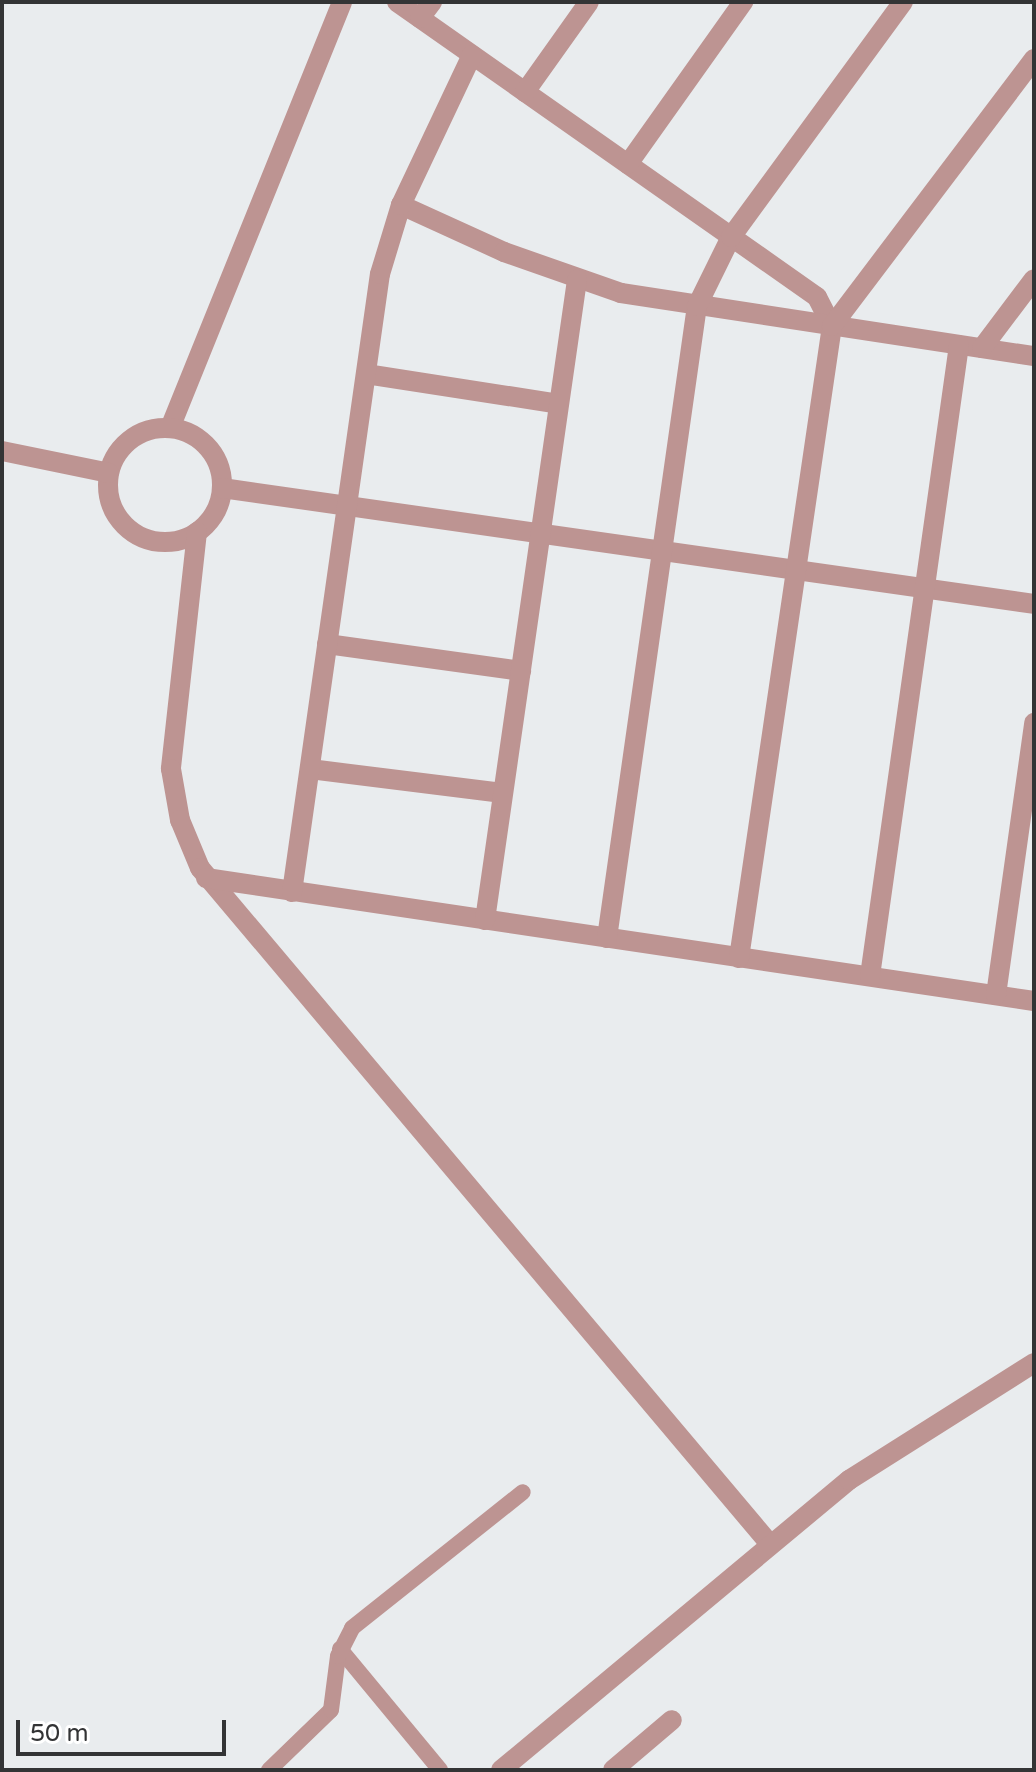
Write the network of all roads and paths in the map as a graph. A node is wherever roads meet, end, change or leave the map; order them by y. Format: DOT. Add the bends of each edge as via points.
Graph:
graph roads {
  1 [pos="342,2"];
  2 [pos="397,2"];
  3 [pos="589,2"];
  4 [pos="743,2"];
  5 [pos="903,2"];
  6 [pos="426,10"];
  7 [pos="472,55"];
  8 [pos="1034,59"];
  9 [pos="525,92"];
  10 [pos="628,164"];
  11 [pos="401,205"];
  12 [pos="731,237"];
  13 [pos="1034,279"];
  14 [pos="577,280"];
  15 [pos="697,306"];
  16 [pos="832,326"];
  17 [pos="959,345"];
  18 [pos="982,348"];
  19 [pos="1034,356"];
  20 [pos="366,374"];
  21 [pos="559,404"];
  22 [pos="170,428"];
  23 [pos="2,451"];
  24 [pos="109,473"];
  25 [pos="222,488"];
  26 [pos="347,508"];
  27 [pos="197,532"];
  28 [pos="541,533"];
  29 [pos="662,549"];
  30 [pos="797,569"];
  31 [pos="925,588"];
  32 [pos="1034,604"];
  33 [pos="327,644"];
  34 [pos="521,671"];
  35 [pos="1034,723"];
  36 [pos="310,769"];
  37 [pos="503,793"];
  38 [pos="206,878"];
  39 [pos="292,892"];
  40 [pos="485,920"];
  41 [pos="607,938"];
  42 [pos="739,958"];
  43 [pos="870,976"];
  44 [pos="996,995"];
  45 [pos="1034,1001"];
  46 [pos="1034,1363"];
  47 [pos="523,1492"];
  48 [pos="769,1543"];
  49 [pos="340,1649"];
  50 [pos="672,1720"];
  51 [pos="269,1770"];
  52 [pos="440,1770"];
  53 [pos="501,1770"];
  54 [pos="613,1770"];
  1 -- 22 [label="street"];
  2 -- 6 [label="street"];
  3 -- 9 [label="street"];
  4 -- 10 [label="street"];
  5 -- 12 [label="street"];
  6 -- 7 [label="street"];
  7 -- 9 [label="street"];
  7 -- 11 [label="street"];
  8 -- 16 [label="street"];
  9 -- 10 [label="street"];
  10 -- 12 [label="street"];
  11 -- 14 [label="street"];
  11 -- 20 [label="street" via="380,274"];
  12 -- 15 [label="street"];
  12 -- 16 [label="street" via="817,297"];
  13 -- 18 [label="street"];
  14 -- 15 [label="street"];
  14 -- 21 [label="street"];
  15 -- 16 [label="street"];
  15 -- 29 [label="street"];
  16 -- 17 [label="street"];
  16 -- 30 [label="street"];
  17 -- 18 [label="street"];
  17 -- 31 [label="street"];
  18 -- 19 [label="street"];
  20 -- 21 [label="street"];
  20 -- 26 [label="street"];
  21 -- 28 [label="street"];
  22 -- 24 [label="street" via="131,438"];
  22 -- 25 [label="street" via="204,443 218,463"];
  23 -- 24 [label="street"];
  24 -- 27 [label="street" via="110,499 133,532 172,542"];
  25 -- 26 [label="street"];
  25 -- 27 [label="street" via="215,513"];
  26 -- 28 [label="street"];
  26 -- 33 [label="street"];
  27 -- 38 [label="street" via="171,769 180,820"];
  28 -- 29 [label="street"];
  28 -- 34 [label="street"];
  29 -- 30 [label="street"];
  29 -- 41 [label="street"];
  30 -- 31 [label="street"];
  30 -- 42 [label="street"];
  31 -- 32 [label="street"];
  31 -- 43 [label="street"];
  33 -- 34 [label="street"];
  33 -- 36 [label="street"];
  34 -- 37 [label="street"];
  35 -- 44 [label="street"];
  36 -- 37 [label="street"];
  36 -- 39 [label="street"];
  37 -- 40 [label="street"];
  38 -- 39 [label="street"];
  38 -- 48 [label="street"];
  39 -- 40 [label="street"];
  40 -- 41 [label="street"];
  41 -- 42 [label="street"];
  42 -- 43 [label="street"];
  43 -- 44 [label="street"];
  44 -- 45 [label="street"];
  46 -- 48 [label="street" via="914,1433"];
  47 -- 49 [label="lane" via="352,1628"];
  48 -- 53 [label="street"];
  49 -- 51 [label="lane" via="331,1710"];
  49 -- 52 [label="lane"];
  50 -- 54 [label="street"];
}
